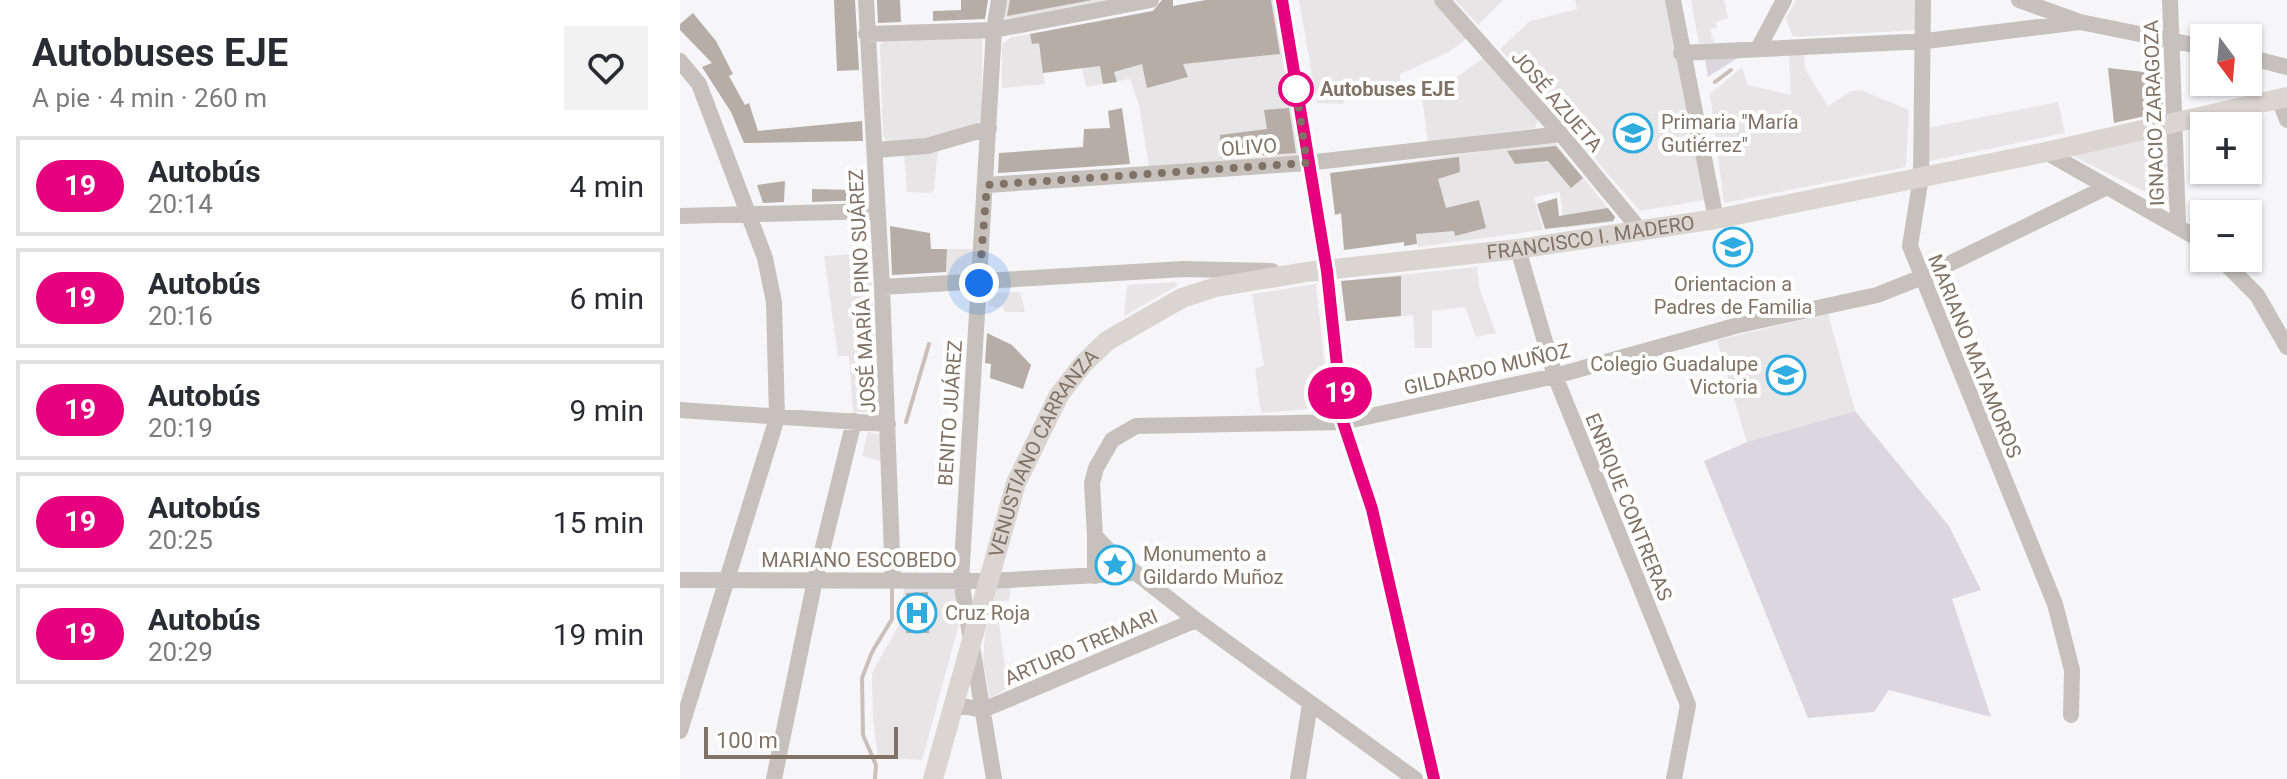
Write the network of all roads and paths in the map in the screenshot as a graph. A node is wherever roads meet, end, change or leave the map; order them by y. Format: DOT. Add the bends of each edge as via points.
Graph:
graph roads {
  1 [pos="866,0"];
  2 [pos="999,0"];
  3 [pos="1151,0"];
  4 [pos="1282,0"];
  5 [pos="1442,0"];
  6 [pos="1673,0"];
  7 [pos="1784,0"];
  8 [pos="1923,0"];
  9 [pos="2019,0"];
  10 [pos="2170,0"];
  11 [pos="2080,22"];
  12 [pos="994,30"];
  13 [pos="866,34"];
  14 [pos="2169,38"];
  15 [pos="1926,41"];
  16 [pos="2190,43"];
  17 [pos="1759,47"];
  18 [pos="1681,53"];
  19 [pos="680,61"];
  20 [pos="2262,61"];
  21 [pos="2287,67"];
  22 [pos="2283,98"];
  23 [pos="2287,120"];
  24 [pos="2172,122"];
  25 [pos="989,128"];
  26 [pos="1561,134"];
  27 [pos="875,150"];
  28 [pos="2046,152"];
  29 [pos="1307,163"];
  30 [pos="1921,177"];
  31 [pos="987,185"];
  32 [pos="2107,187"];
  33 [pos="876,211"];
  34 [pos="750,214"];
  35 [pos="680,216"];
  36 [pos="1716,219"];
  37 [pos="2178,225"];
  38 [pos="1640,230"];
  39 [pos="2190,233"];
  40 [pos="1518,249"];
  41 [pos="1327,271"];
  42 [pos="1306,272"];
  43 [pos="2234,272"];
  44 [pos="1920,278"];
  45 [pos="979,283"];
  46 [pos="882,287"];
  47 [pos="2287,347"];
  48 [pos="1555,376"];
  49 [pos="680,410"];
  50 [pos="777,418"];
  51 [pos="854,421"];
  52 [pos="1343,422"];
  53 [pos="888,424"];
  54 [pos="1095,536"];
  55 [pos="1135,573"];
  56 [pos="1095,576"];
  57 [pos="726,579"];
  58 [pos="680,580"];
  59 [pos="815,580"];
  60 [pos="961,580"];
  61 [pos="893,581"];
  62 [pos="990,581"];
  63 [pos="1196,620"];
  64 [pos="970,640"];
  65 [pos="1310,704"];
  66 [pos="951,709"];
  67 [pos="983,710"];
  68 [pos="2071,715"];
  69 [pos="680,731"];
  70 [pos="774,779"];
  71 [pos="933,779"];
  72 [pos="994,779"];
  73 [pos="1298,779"];
  74 [pos="1415,779"];
  75 [pos="1434,779"];
  76 [pos="1674,779"];
  1 -- 13 [label="street, JOSÉ MARÍA PINO SUÁREZ"];
  2 -- 12 [label="street, BENITO JUÁREZ"];
  3 -- 12 [label="street"];
  4 -- 29 [label="street"];
  5 -- 26 [label="street, JOSÉ AZUETA"];
  6 -- 18 [label="street"];
  7 -- 17 [label="street"];
  8 -- 15 [label="street, MARIANO MATAMOROS"];
  9 -- 11 [label="street"];
  10 -- 14 [label="street, IGNACIO ZARAGOZA"];
  11 -- 14 [label="street"];
  11 -- 15 [label="street"];
  12 -- 13 [label="street"];
  12 -- 25 [label="street, BENITO JUÁREZ"];
  13 -- 27 [label="street, JOSÉ MARÍA PINO SUÁREZ"];
  14 -- 16 [label="street"];
  14 -- 24 [label="street, IGNACIO ZARAGOZA"];
  15 -- 17 [label="street"];
  15 -- 30 [label="street, MARIANO MATAMOROS"];
  17 -- 18 [label="street"];
  18 -- 36 [label="street"];
  19 -- 34 [label="street" via="699,84"];
  20 -- 21 [label="street"];
  22 -- 23 [label="street"];
  22 -- 24 [label="main road, FRANCISCO I. MADERO"];
  24 -- 28 [label="main road, FRANCISCO I. MADERO"];
  24 -- 37 [label="street, IGNACIO ZARAGOZA"];
  25 -- 27 [label="street" via="927,146"];
  25 -- 31 [label="street, BENITO JUÁREZ"];
  26 -- 29 [label="street, OLIVO"];
  26 -- 38 [label="street, JOSÉ AZUETA"];
  27 -- 33 [label="street, JOSÉ MARÍA PINO SUÁREZ"];
  28 -- 30 [label="main road, FRANCISCO I. MADERO"];
  28 -- 32 [label="street"];
  29 -- 31 [label="street, OLIVO"];
  29 -- 41 [label="street"];
  30 -- 36 [label="main road, FRANCISCO I. MADERO"];
  30 -- 44 [label="street, MARIANO MATAMOROS" via="1910,246"];
  31 -- 45 [label="street, BENITO JUÁREZ"];
  32 -- 37 [label="street"];
  32 -- 44 [label="street, GILDARDO MUÑOZ"];
  33 -- 34 [label="street"];
  33 -- 46 [label="street, JOSÉ MARÍA PINO SUÁREZ"];
  34 -- 35 [label="street"];
  34 -- 50 [label="street" via="774,302"];
  36 -- 38 [label="main road, FRANCISCO I. MADERO"];
  37 -- 39 [label="street"];
  38 -- 40 [label="main road, FRANCISCO I. MADERO"];
  40 -- 41 [label="main road, FRANCISCO I. MADERO"];
  40 -- 48 [label="street, ENRIQUE CONTRERAS"];
  41 -- 42 [label="main road, FRANCISCO I. MADERO"];
  41 -- 52 [label="street"];
  42 -- 45 [label="street, FRANCISCO I. MADERO" via="1184,269"];
  42 -- 62 [label="main road, VENUSTIANO CARRANZA" via="1182,298 1107,341 1083,364 1059,395 1016,483"];
  43 -- 47 [label="street" via="2257,295"];
  44 -- 48 [label="street, GILDARDO MUÑOZ" via="1877,295 1735,326"];
  44 -- 68 [label="street, MARIANO MATAMOROS" via="2055,604 2072,670"];
  45 -- 46 [label="street, FRANCISCO I. MADERO"];
  45 -- 60 [label="street, BENITO JUÁREZ"];
  46 -- 53 [label="street, JOSÉ MARÍA PINO SUÁREZ"];
  48 -- 52 [label="street, GILDARDO MUÑOZ"];
  48 -- 76 [label="street, ENRIQUE CONTRERAS" via="1688,705"];
  49 -- 50 [label="street"];
  50 -- 51 [label="street"];
  50 -- 57 [label="street"];
  51 -- 53 [label="street"];
  51 -- 59 [label="street"];
  52 -- 54 [label="street, GILDARDO MUÑOZ" via="1136,426 1122,431 1108,447 1092,483"];
  52 -- 75 [label="street" via="1372,509"];
  53 -- 61 [label="street, JOSÉ MARÍA PINO SUÁREZ"];
  54 -- 55 [label="street"];
  54 -- 56 [label="street"];
  55 -- 56 [label="street, MARIANO ESCOBEDO"];
  55 -- 63 [label="street"];
  56 -- 62 [label="street, MARIANO ESCOBEDO"];
  57 -- 58 [label="street, MARIANO ESCOBEDO"];
  57 -- 59 [label="street, MARIANO ESCOBEDO"];
  57 -- 69 [label="street"];
  59 -- 61 [label="street, MARIANO ESCOBEDO"];
  59 -- 70 [label="street"];
  60 -- 61 [label="street, MARIANO ESCOBEDO"];
  60 -- 62 [label="street, MARIANO ESCOBEDO"];
  60 -- 64 [label="street, BENITO JUÁREZ"];
  62 -- 64 [label="main road, VENUSTIANO CARRANZA"];
  63 -- 65 [label="street"];
  63 -- 67 [label="street, ARTURO TREMARI"];
  64 -- 66 [label="main road, VENUSTIANO CARRANZA"];
  64 -- 67 [label="street, BENITO JUÁREZ"];
  65 -- 73 [label="street"];
  65 -- 74 [label="street"];
  66 -- 67 [label="street"];
  66 -- 71 [label="main road, VENUSTIANO CARRANZA"];
  67 -- 72 [label="street, BENITO JUÁREZ"];
}
